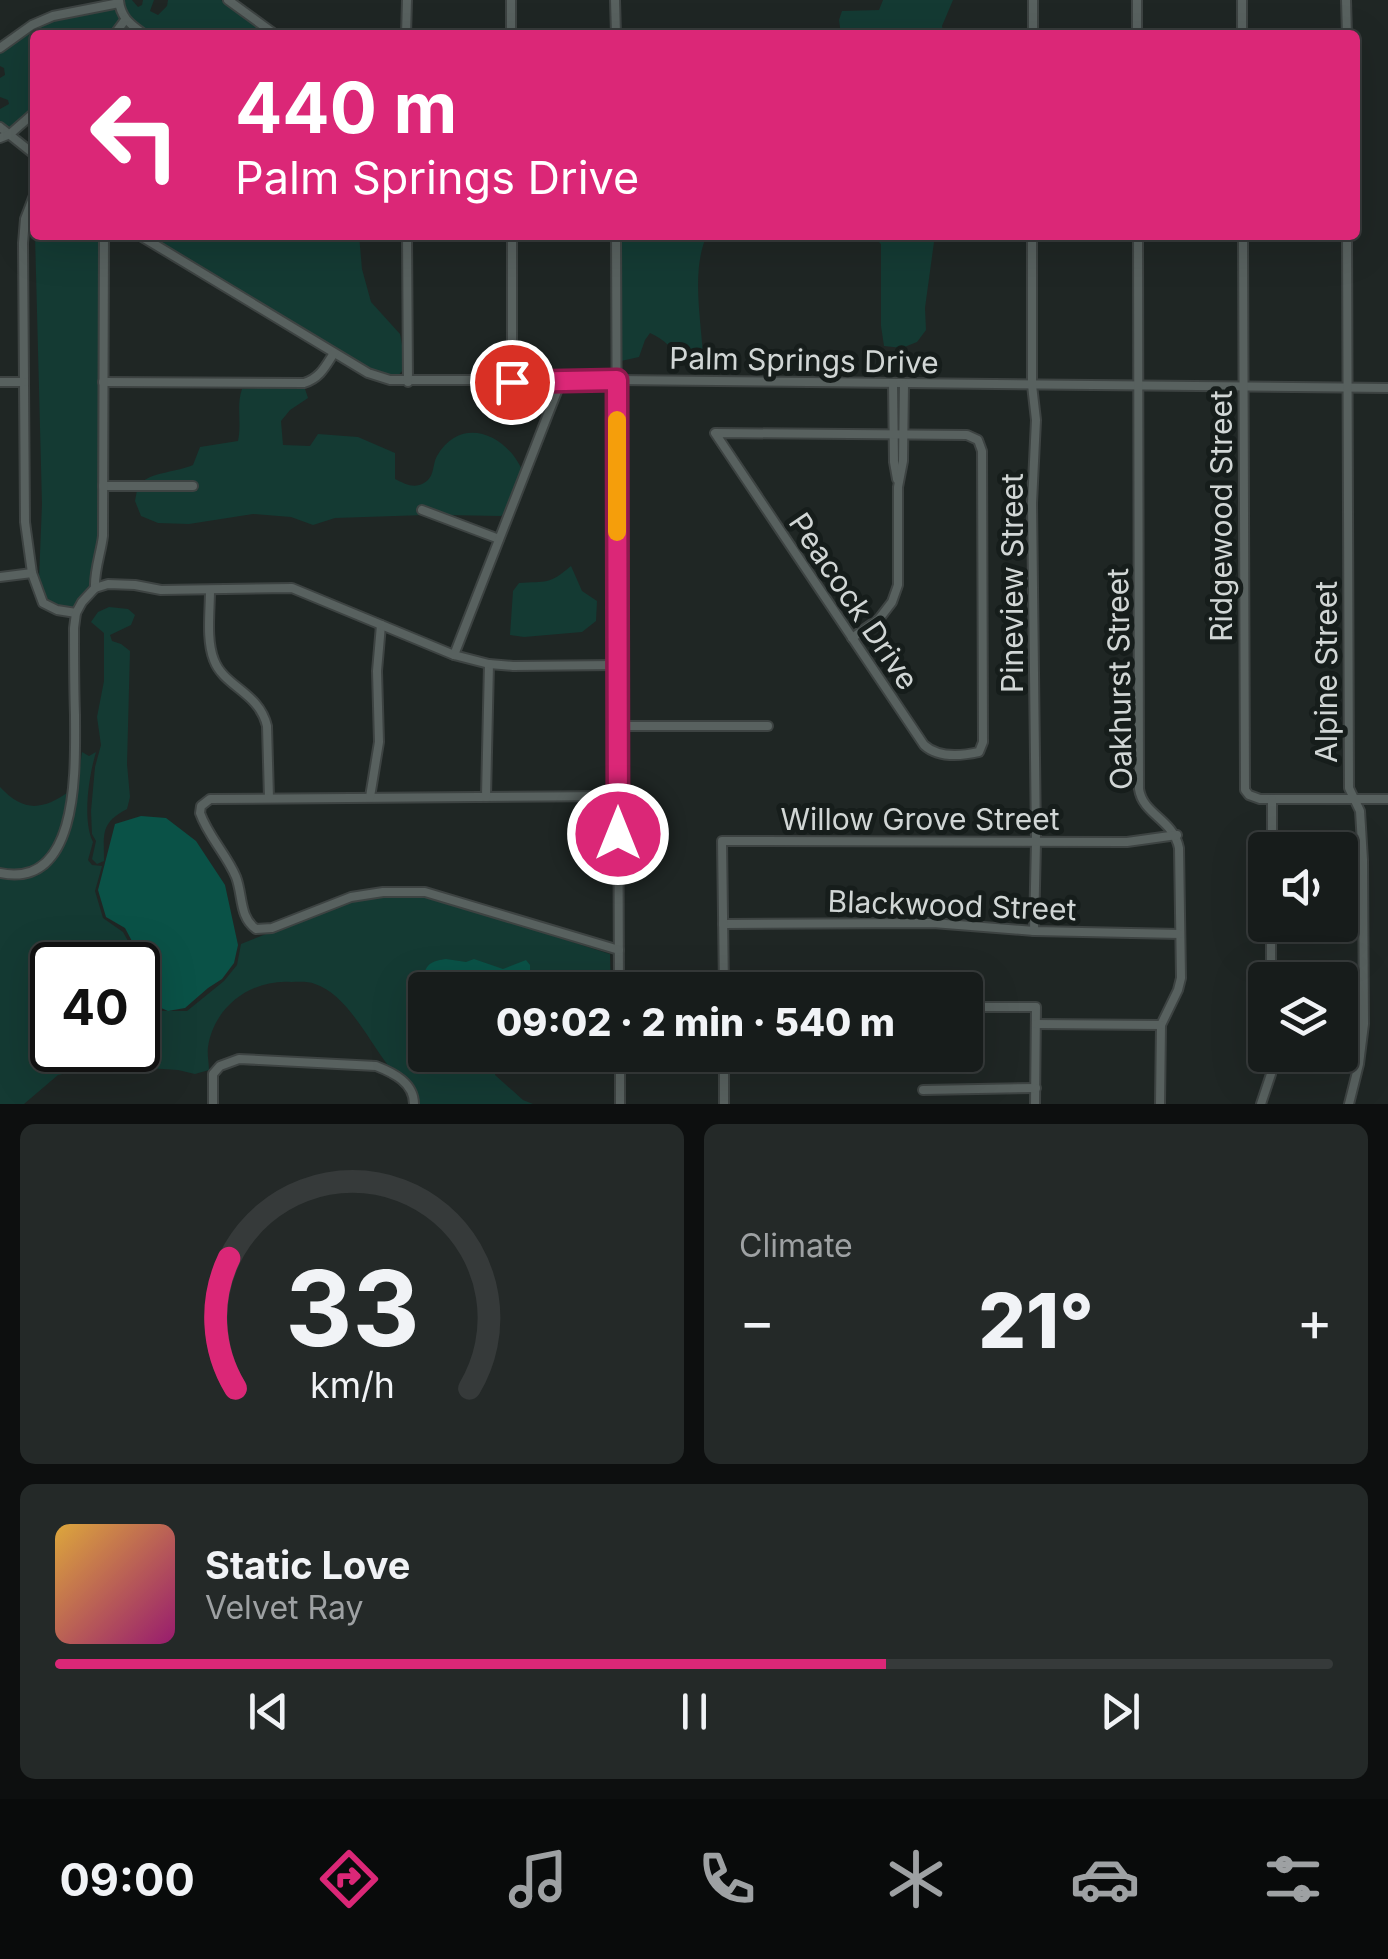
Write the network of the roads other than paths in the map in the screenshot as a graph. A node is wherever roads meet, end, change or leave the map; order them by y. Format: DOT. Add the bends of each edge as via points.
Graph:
graph roads {
  1 [pos="228,0"];
  2 [pos="406,0"];
  3 [pos="511,0"];
  4 [pos="615,0"];
  5 [pos="1033,0"];
  6 [pos="1137,0"];
  7 [pos="1242,0"];
  8 [pos="1346,0"];
  9 [pos="119,2"];
  10 [pos="126,20"];
  11 [pos="118,30"];
  12 [pos="139,30"];
  13 [pos="269,30"];
  14 [pos="406,30"];
  15 [pos="511,30"];
  16 [pos="616,30"];
  17 [pos="1033,30"];
  18 [pos="1137,30"];
  19 [pos="1242,30"];
  20 [pos="1346,30"];
  21 [pos="0,48"];
  22 [pos="30,116"];
  23 [pos="0,128"];
  24 [pos="10,134"];
  25 [pos="0,138"];
  26 [pos="30,151"];
  27 [pos="30,206"];
  28 [pos="104,240"];
  29 [pos="147,240"];
  30 [pos="407,240"];
  31 [pos="512,240"];
  32 [pos="616,240"];
  33 [pos="1032,240"];
  34 [pos="1138,240"];
  35 [pos="1242,240"];
  36 [pos="1347,240"];
  37 [pos="334,353"];
  38 [pos="617,380"];
  39 [pos="561,381"];
  40 [pos="0,382"];
  41 [pos="24,382"];
  42 [pos="103,382"];
  43 [pos="408,382"];
  44 [pos="512,382"];
  45 [pos="893,384"];
  46 [pos="904,384"];
  47 [pos="1032,385"];
  48 [pos="1139,386"];
  49 [pos="1243,386"];
  50 [pos="1347,387"];
  51 [pos="1388,388"];
  52 [pos="898,435"];
  53 [pos="103,486"];
  54 [pos="193,486"];
  55 [pos="422,510"];
  56 [pos="500,539"];
  57 [pos="32,572"];
  58 [pos="0,577"];
  59 [pos="95,588"];
  60 [pos="210,590"];
  61 [pos="76,613"];
  62 [pos="381,625"];
  63 [pos="852,638"];
  64 [pos="454,655"];
  65 [pos="489,664"];
  66 [pos="617,664"];
  67 [pos="618,726"];
  68 [pos="768,726"];
  69 [pos="618,796"];
  70 [pos="370,797"];
  71 [pos="486,797"];
  72 [pos="269,798"];
  73 [pos="1354,798"];
  74 [pos="1388,798"];
  75 [pos="1272,800"];
  76 [pos="1272,832"];
  77 [pos="1177,835"];
  78 [pos="1036,842"];
  79 [pos="0,873"];
  80 [pos="723,924"];
  81 [pos="1034,931"];
  82 [pos="1180,934"];
  83 [pos="619,950"];
  84 [pos="619,972"];
  85 [pos="724,972"];
  86 [pos="983,1007"];
  87 [pos="1036,1024"];
  88 [pos="1161,1025"];
  89 [pos="620,1072"];
  90 [pos="724,1072"];
  91 [pos="1270,1072"];
  92 [pos="1036,1088"];
  93 [pos="923,1090"];
  94 [pos="212,1104"];
  95 [pos="414,1104"];
  96 [pos="620,1104"];
  97 [pos="724,1104"];
  98 [pos="1036,1104"];
  99 [pos="1160,1104"];
  100 [pos="1261,1104"];
  101 [pos="1350,1104"];
  1 -- 13 [label="street"];
  2 -- 14 [label="street"];
  3 -- 15 [label="street"];
  4 -- 16 [label="street"];
  5 -- 17 [label="street"];
  6 -- 18 [label="street"];
  7 -- 19 [label="street"];
  8 -- 20 [label="street"];
  9 -- 10 [label="street"];
  9 -- 21 [label="street" via="53,16"];
  10 -- 11 [label="street"];
  10 -- 12 [label="street"];
  22 -- 24 [label="street"];
  23 -- 24 [label="street"];
  24 -- 25 [label="street"];
  24 -- 26 [label="street"];
  27 -- 41 [label="street" via="22,243"];
  28 -- 42 [label="street"];
  29 -- 37 [label="street, Palm Springs Drive"];
  30 -- 43 [label="street"];
  31 -- 44 [label="street"];
  32 -- 38 [label="street"];
  33 -- 47 [label="street, Pineview Street"];
  34 -- 48 [label="street, Oakhurst Street"];
  35 -- 49 [label="street, Ridgewood Street"];
  36 -- 50 [label="street, Alpine Street"];
  37 -- 42 [label="street" via="322,372 304,382"];
  37 -- 43 [label="street, Palm Springs Drive" via="377,378"];
  38 -- 39 [label="street, Palm Springs Drive"];
  38 -- 45 [label="street, Palm Springs Drive"];
  38 -- 66 [label="street"];
  39 -- 44 [label="street, Palm Springs Drive"];
  39 -- 56 [label="street"];
  40 -- 41 [label="street"];
  41 -- 57 [label="street"];
  42 -- 53 [label="street"];
  43 -- 44 [label="street, Palm Springs Drive"];
  45 -- 46 [label="street, Palm Springs Drive"];
  45 -- 52 [label="street"];
  46 -- 47 [label="street, Palm Springs Drive"];
  46 -- 52 [label="street"];
  47 -- 48 [label="street, Palm Springs Drive"];
  47 -- 78 [label="street, Pineview Street"];
  48 -- 49 [label="street, Palm Springs Drive"];
  48 -- 77 [label="street, Oakhurst Street" via="1139,789 1144,804"];
  49 -- 50 [label="street, Palm Springs Drive"];
  49 -- 75 [label="street, Ridgewood Street" via="1244,782 1249,795"];
  50 -- 51 [label="street, Palm Springs Drive"];
  50 -- 73 [label="street, Alpine Street"];
  52 -- 63 [label="street" via="898,585 879,618"];
  52 -- 63 [label="street, Peacock Drive" via="715,433"];
  52 -- 63 [label="street, Peacock Drive" via="967,435 982,451 979,752 931,752"];
  53 -- 54 [label="street"];
  53 -- 59 [label="street"];
  55 -- 56 [label="street"];
  56 -- 64 [label="street"];
  57 -- 58 [label="street"];
  57 -- 61 [label="street" via="43,603"];
  59 -- 60 [label="street"];
  59 -- 61 [label="street"];
  60 -- 62 [label="street" via="292,588"];
  60 -- 72 [label="street" via="214,660 264,714"];
  61 -- 79 [label="street" via="72,808 51,856 34,872"];
  62 -- 64 [label="street"];
  62 -- 70 [label="street" via="379,742"];
  64 -- 65 [label="street"];
  65 -- 66 [label="street"];
  65 -- 71 [label="street"];
  66 -- 67 [label="street"];
  67 -- 68 [label="street"];
  67 -- 69 [label="street"];
  69 -- 71 [label="street"];
  69 -- 83 [label="street"];
  70 -- 71 [label="street"];
  70 -- 72 [label="street"];
  72 -- 83 [label="street" via="210,799 201,806 238,883 245,918 256,929 351,897 425,892"];
  73 -- 74 [label="street"];
  73 -- 75 [label="street"];
  73 -- 101 [label="street, Alpine Street" via="1363,860 1364,1024"];
  75 -- 76 [label="street"];
  77 -- 78 [label="street, Willow Grove Street"];
  77 -- 82 [label="street"];
  78 -- 80 [label="street, Willow Grove Street" via="722,841"];
  78 -- 81 [label="street, Pineview Street"];
  80 -- 81 [label="street, Blackwood Street" via="932,923"];
  80 -- 85 [label="street"];
  81 -- 82 [label="street, Blackwood Street"];
  82 -- 88 [label="street" via="1178,990"];
  83 -- 84 [label="street"];
  86 -- 87 [label="street" via="1036,1007"];
  87 -- 88 [label="street"];
  87 -- 92 [label="street"];
  88 -- 99 [label="street"];
  89 -- 96 [label="street"];
  90 -- 97 [label="street"];
  91 -- 100 [label="street"];
  92 -- 93 [label="street"];
  92 -- 98 [label="street"];
  94 -- 95 [label="street" via="213,1074 238,1059 365,1064 400,1078 414,1092"];
}
